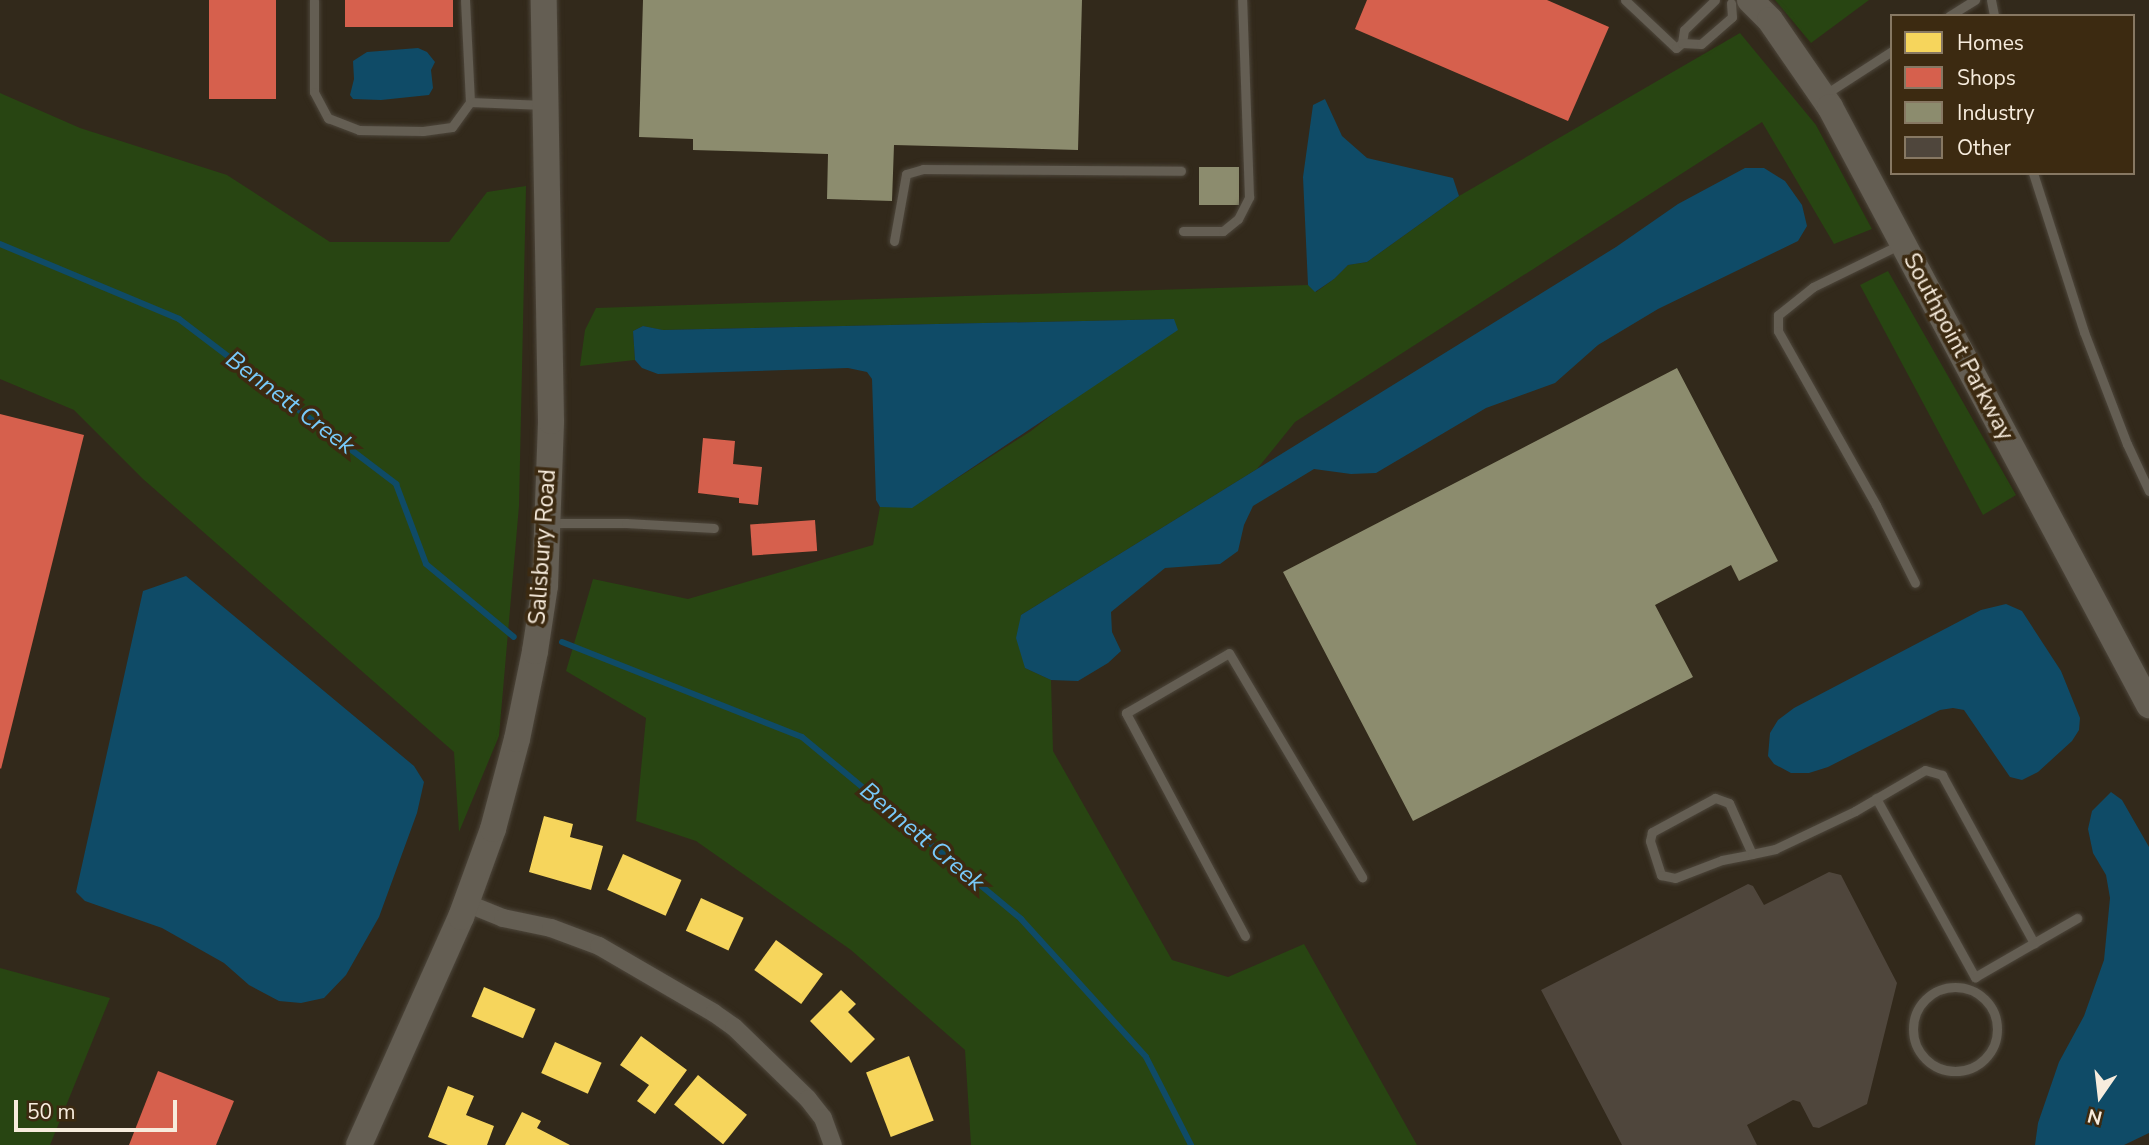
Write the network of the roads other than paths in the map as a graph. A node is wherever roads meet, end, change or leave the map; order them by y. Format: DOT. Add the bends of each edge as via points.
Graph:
graph roads {
  1 [pos="314,0"];
  2 [pos="465,0"];
  3 [pos="544,0"];
  4 [pos="1242,0"];
  5 [pos="1625,0"];
  6 [pos="1715,0"];
  7 [pos="1720,0"];
  8 [pos="1975,0"];
  9 [pos="1739,1"];
  10 [pos="1953,14"];
  11 [pos="1682,43"];
  12 [pos="1890,52"];
  13 [pos="1823,96"];
  14 [pos="470,102"];
  15 [pos="546,105"];
  16 [pos="1181,171"];
  17 [pos="2035,175"];
  18 [pos="1183,231"];
  19 [pos="894,241"];
  20 [pos="1903,243"];
  21 [pos="2149,491"];
  22 [pos="548,523"];
  23 [pos="714,528"];
  24 [pos="1915,583"];
  25 [pos="2149,705"];
  26 [pos="1876,798"];
  27 [pos="1752,854"];
  28 [pos="1362,877"];
  29 [pos="466,904"];
  30 [pos="2077,918"];
  31 [pos="1245,936"];
  32 [pos="2035,943"];
  33 [pos="1975,976"];
  34 [pos="1971,990"];
  35 [pos="359,1145"];
  36 [pos="833,1145"];
  1 -- 14 [label="lane" via="314,92 328,118 359,130 424,131 452,127"];
  2 -- 14 [label="lane"];
  3 -- 15 [label="street, Salisbury Road"];
  4 -- 18 [label="lane" via="1249,197 1238,219 1223,230"];
  5 -- 11 [label="lane" via="1676,48"];
  6 -- 11 [label="lane" via="1684,30"];
  7 -- 9 [label="lane"];
  8 -- 10 [label="lane"];
  9 -- 11 [label="lane" via="1732,17 1700,44"];
  9 -- 13 [label="street, Southpoint Parkway" via="1770,20"];
  12 -- 13 [label="lane"];
  13 -- 20 [label="street, Southpoint Parkway"];
  14 -- 15 [label="lane"];
  15 -- 22 [label="street, Salisbury Road" via="551,407"];
  16 -- 19 [label="lane" via="923,169 906,174"];
  17 -- 21 [label="lane" via="2084,332"];
  20 -- 24 [label="lane" via="1813,287 1777,315 1778,331"];
  20 -- 25 [label="street, Southpoint Parkway"];
  22 -- 23 [label="lane"];
  22 -- 29 [label="street, Salisbury Road" via="545,586 517,740 493,829"];
  26 -- 27 [label="lane" via="1775,849"];
  26 -- 32 [label="lane" via="1925,770 1942,775"];
  26 -- 33 [label="lane"];
  27 -- 27 [label="lane" via="1675,878 1661,875 1650,841 1652,832 1715,798 1729,803"];
  28 -- 31 [label="lane" via="1229,653 1126,713"];
  29 -- 35 [label="street, Salisbury Road"];
  29 -- 36 [label="street" via="599,946 714,1013 808,1100 823,1118"];
  30 -- 32 [label="lane"];
  32 -- 33 [label="lane"];
  33 -- 34 [label="lane"];
  34 -- 34 [label="lane" via="1943,989 1930,995 1917,1011 1916,1046 1935,1066 1948,1070 1975,1066 1993,1047 1997,1034 1992,1007"];
}
